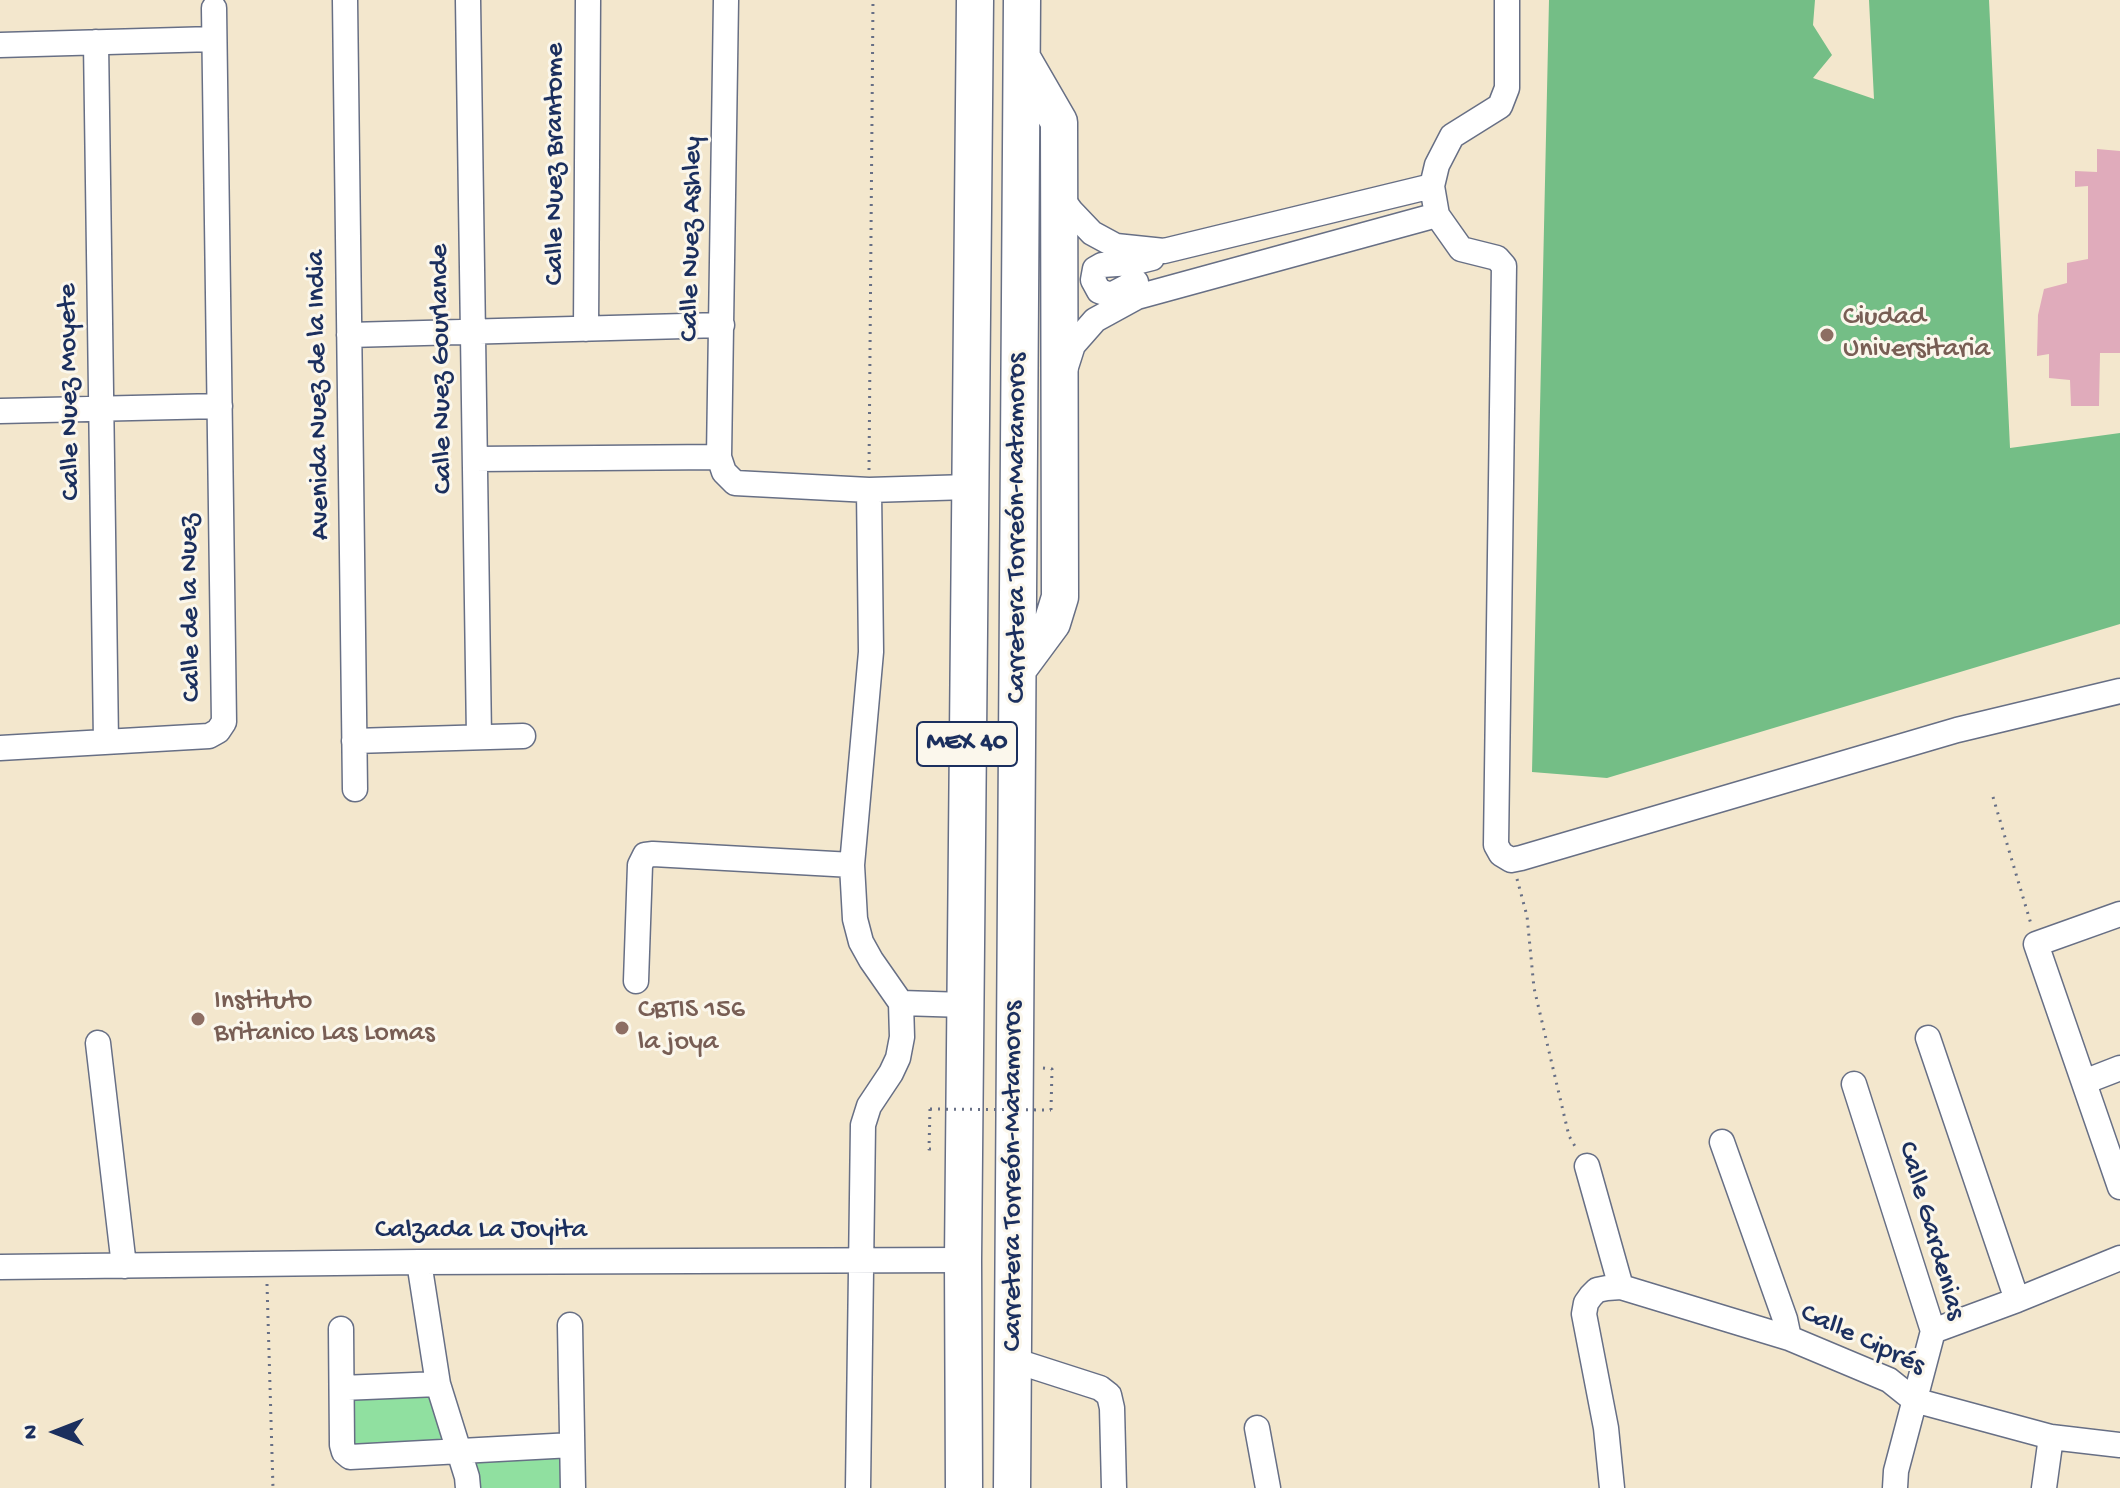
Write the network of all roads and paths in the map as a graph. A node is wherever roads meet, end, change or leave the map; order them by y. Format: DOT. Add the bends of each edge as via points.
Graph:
graph roads {
  1 [pos="345,0"];
  2 [pos="468,0"];
  3 [pos="588,0"];
  4 [pos="726,0"];
  5 [pos="873,0"];
  6 [pos="975,0"];
  7 [pos="1022,0"];
  8 [pos="1507,0"];
  9 [pos="214,8"];
  10 [pos="214,39"];
  11 [pos="96,42"];
  12 [pos="0,45"];
  13 [pos="1022,58"];
  14 [pos="1432,186"];
  15 [pos="1060,196"];
  16 [pos="1437,215"];
  17 [pos="1164,251"];
  18 [pos="1179,286"];
  19 [pos="722,325"];
  20 [pos="586,329"];
  21 [pos="473,331"];
  22 [pos="349,335"];
  23 [pos="1060,383"];
  24 [pos="220,406"];
  25 [pos="101,409"];
  26 [pos="0,411"];
  27 [pos="475,459"];
  28 [pos="723,467"];
  29 [pos="969,487"];
  30 [pos="869,490"];
  31 [pos="1018,669"];
  32 [pos="2120,691"];
  33 [pos="523,736"];
  34 [pos="479,737"];
  35 [pos="354,741"];
  36 [pos="106,742"];
  37 [pos="0,748"];
  38 [pos="355,789"];
  39 [pos="1993,797"];
  40 [pos="1511,860"];
  41 [pos="852,865"];
  42 [pos="2120,914"];
  43 [pos="2036,944"];
  44 [pos="636,981"];
  45 [pos="901,1003"];
  46 [pos="965,1005"];
  47 [pos="1928,1038"];
  48 [pos="98,1043"];
  49 [pos="2120,1068"];
  50 [pos="2084,1082"];
  51 [pos="1854,1084"];
  52 [pos="930,1109"];
  53 [pos="1051,1110"];
  54 [pos="1722,1142"];
  55 [pos="1587,1166"];
  56 [pos="2120,1187"];
  57 [pos="2120,1258"];
  58 [pos="860,1260"];
  59 [pos="963,1260"];
  60 [pos="419,1262"];
  61 [pos="266,1264"];
  62 [pos="124,1266"];
  63 [pos="0,1267"];
  64 [pos="1621,1287"];
  65 [pos="2017,1300"];
  66 [pos="570,1325"];
  67 [pos="341,1329"];
  68 [pos="1933,1331"];
  69 [pos="1789,1338"];
  70 [pos="1013,1360"];
  71 [pos="438,1384"];
  72 [pos="342,1388"];
  73 [pos="1914,1400"];
  74 [pos="1257,1428"];
  75 [pos="2051,1437"];
  76 [pos="572,1445"];
  77 [pos="2120,1445"];
  78 [pos="459,1451"];
  79 [pos="273,1488"];
  80 [pos="468,1488"];
  81 [pos="573,1488"];
  82 [pos="858,1488"];
  83 [pos="964,1488"];
  84 [pos="998,1488"];
  85 [pos="1012,1488"];
  86 [pos="1114,1488"];
  87 [pos="1268,1488"];
  88 [pos="1612,1488"];
  89 [pos="1895,1488"];
  90 [pos="2044,1488"];
  1 -- 22 [label="street, Avenida Nuez de la India"];
  2 -- 21 [label="street, Calle Nuez Gourlande"];
  3 -- 20 [label="street, Calle Nuez Brantome"];
  4 -- 19 [label="street, Calle Nuez Ashley"];
  5 -- 30 [label="path"];
  6 -- 29 [label="highway, MEX 40"];
  7 -- 13 [label="highway, Carretera Torreón-Matamoros / MEX 40"];
  8 -- 14 [label="street" via="1507,88 1500,106 1452,136"];
  9 -- 10 [label="street, Calle de la Nuez"];
  10 -- 11 [label="street"];
  10 -- 24 [label="street, Calle de la Nuez"];
  11 -- 12 [label="street"];
  11 -- 25 [label="street, Calle Nuez Moyete"];
  13 -- 15 [label="highway" via="1059,122"];
  13 -- 31 [label="highway, Carretera Torreón-Matamoros / MEX 40"];
  14 -- 16 [label="street"];
  14 -- 17 [label="street"];
  15 -- 17 [label="street" via="1092,233 1116,246"];
  15 -- 23 [label="highway"];
  16 -- 18 [label="street"];
  16 -- 40 [label="street" via="1461,249 1497,258 1504,266 1496,845"];
  17 -- 18 [label="street" via="1148,260 1102,265 1093,280 1099,291 1111,295 1155,279"];
  18 -- 23 [label="street" via="1137,297 1095,320 1073,345"];
  19 -- 20 [label="street"];
  19 -- 28 [label="street, Calle Nuez Ashley"];
  20 -- 21 [label="street"];
  21 -- 22 [label="street"];
  21 -- 27 [label="street, Calle Nuez Gourlande"];
  22 -- 35 [label="street, Avenida Nuez de la India"];
  23 -- 31 [label="highway" via="1060,597 1052,623"];
  24 -- 25 [label="street"];
  24 -- 36 [label="street, Calle de la Nuez" via="224,722 209,736"];
  25 -- 26 [label="street"];
  25 -- 36 [label="street, Calle Nuez Moyete"];
  27 -- 28 [label="street"];
  27 -- 34 [label="street, Calle Nuez Gourlande"];
  28 -- 30 [label="street" via="735,483"];
  29 -- 30 [label="street"];
  29 -- 46 [label="highway, MEX 40"];
  30 -- 41 [label="street" via="871,652"];
  31 -- 70 [label="highway, Carretera Torreón-Matamoros / MEX 40"];
  32 -- 40 [label="street" via="1957,730"];
  33 -- 34 [label="street"];
  34 -- 35 [label="street"];
  35 -- 38 [label="street, Avenida Nuez de la India"];
  36 -- 37 [label="street, Calle de la Nuez"];
  39 -- 43 [label="path"];
  40 -- 55 [label="path" via="1527,916 1534,988 1569,1136"];
  41 -- 44 [label="street" via="645,855 640,865"];
  41 -- 45 [label="street" via="861,942"];
  42 -- 43 [label="street"];
  43 -- 50 [label="street"];
  45 -- 46 [label="street"];
  45 -- 58 [label="street" via="898,1058 863,1125"];
  46 -- 59 [label="highway, MEX 40"];
  47 -- 65 [label="street"];
  48 -- 62 [label="street"];
  49 -- 50 [label="street"];
  50 -- 56 [label="street"];
  51 -- 68 [label="street, Calle Gardenias"];
  52 -- 53 [label="path, bridge"];
  54 -- 69 [label="street"];
  55 -- 64 [label="street"];
  57 -- 65 [label="street"];
  58 -- 59 [label="street, Calzada La Joyita"];
  58 -- 60 [label="street, Calzada La Joyita"];
  58 -- 82 [label="street"];
  59 -- 83 [label="highway, MEX 40"];
  59 -- 84 [label="highway" via="990,1288"];
  60 -- 61 [label="street, Calzada La Joyita"];
  60 -- 71 [label="street"];
  61 -- 62 [label="street, Calzada La Joyita"];
  61 -- 79 [label="path"];
  62 -- 63 [label="street, Calzada La Joyita"];
  64 -- 69 [label="street, Calle Ciprés"];
  64 -- 88 [label="street" via="1597,1290 1584,1314"];
  65 -- 68 [label="street"];
  66 -- 76 [label="street"];
  67 -- 72 [label="street"];
  68 -- 73 [label="street, Calle Gardenias"];
  69 -- 73 [label="street, Calle Ciprés" via="1889,1380"];
  70 -- 85 [label="highway, Carretera Torreón-Matamoros / MEX 40"];
  70 -- 86 [label="street" via="1109,1395"];
  71 -- 72 [label="street"];
  71 -- 78 [label="street"];
  72 -- 78 [label="street" via="346,1454 356,1458"];
  73 -- 75 [label="street, Calle Ciprés"];
  73 -- 89 [label="street, Calle Gardenias"];
  74 -- 87 [label="street"];
  75 -- 77 [label="street, Calle Ciprés"];
  75 -- 90 [label="street"];
  76 -- 78 [label="street"];
  76 -- 81 [label="street"];
  78 -- 80 [label="street"];
}
